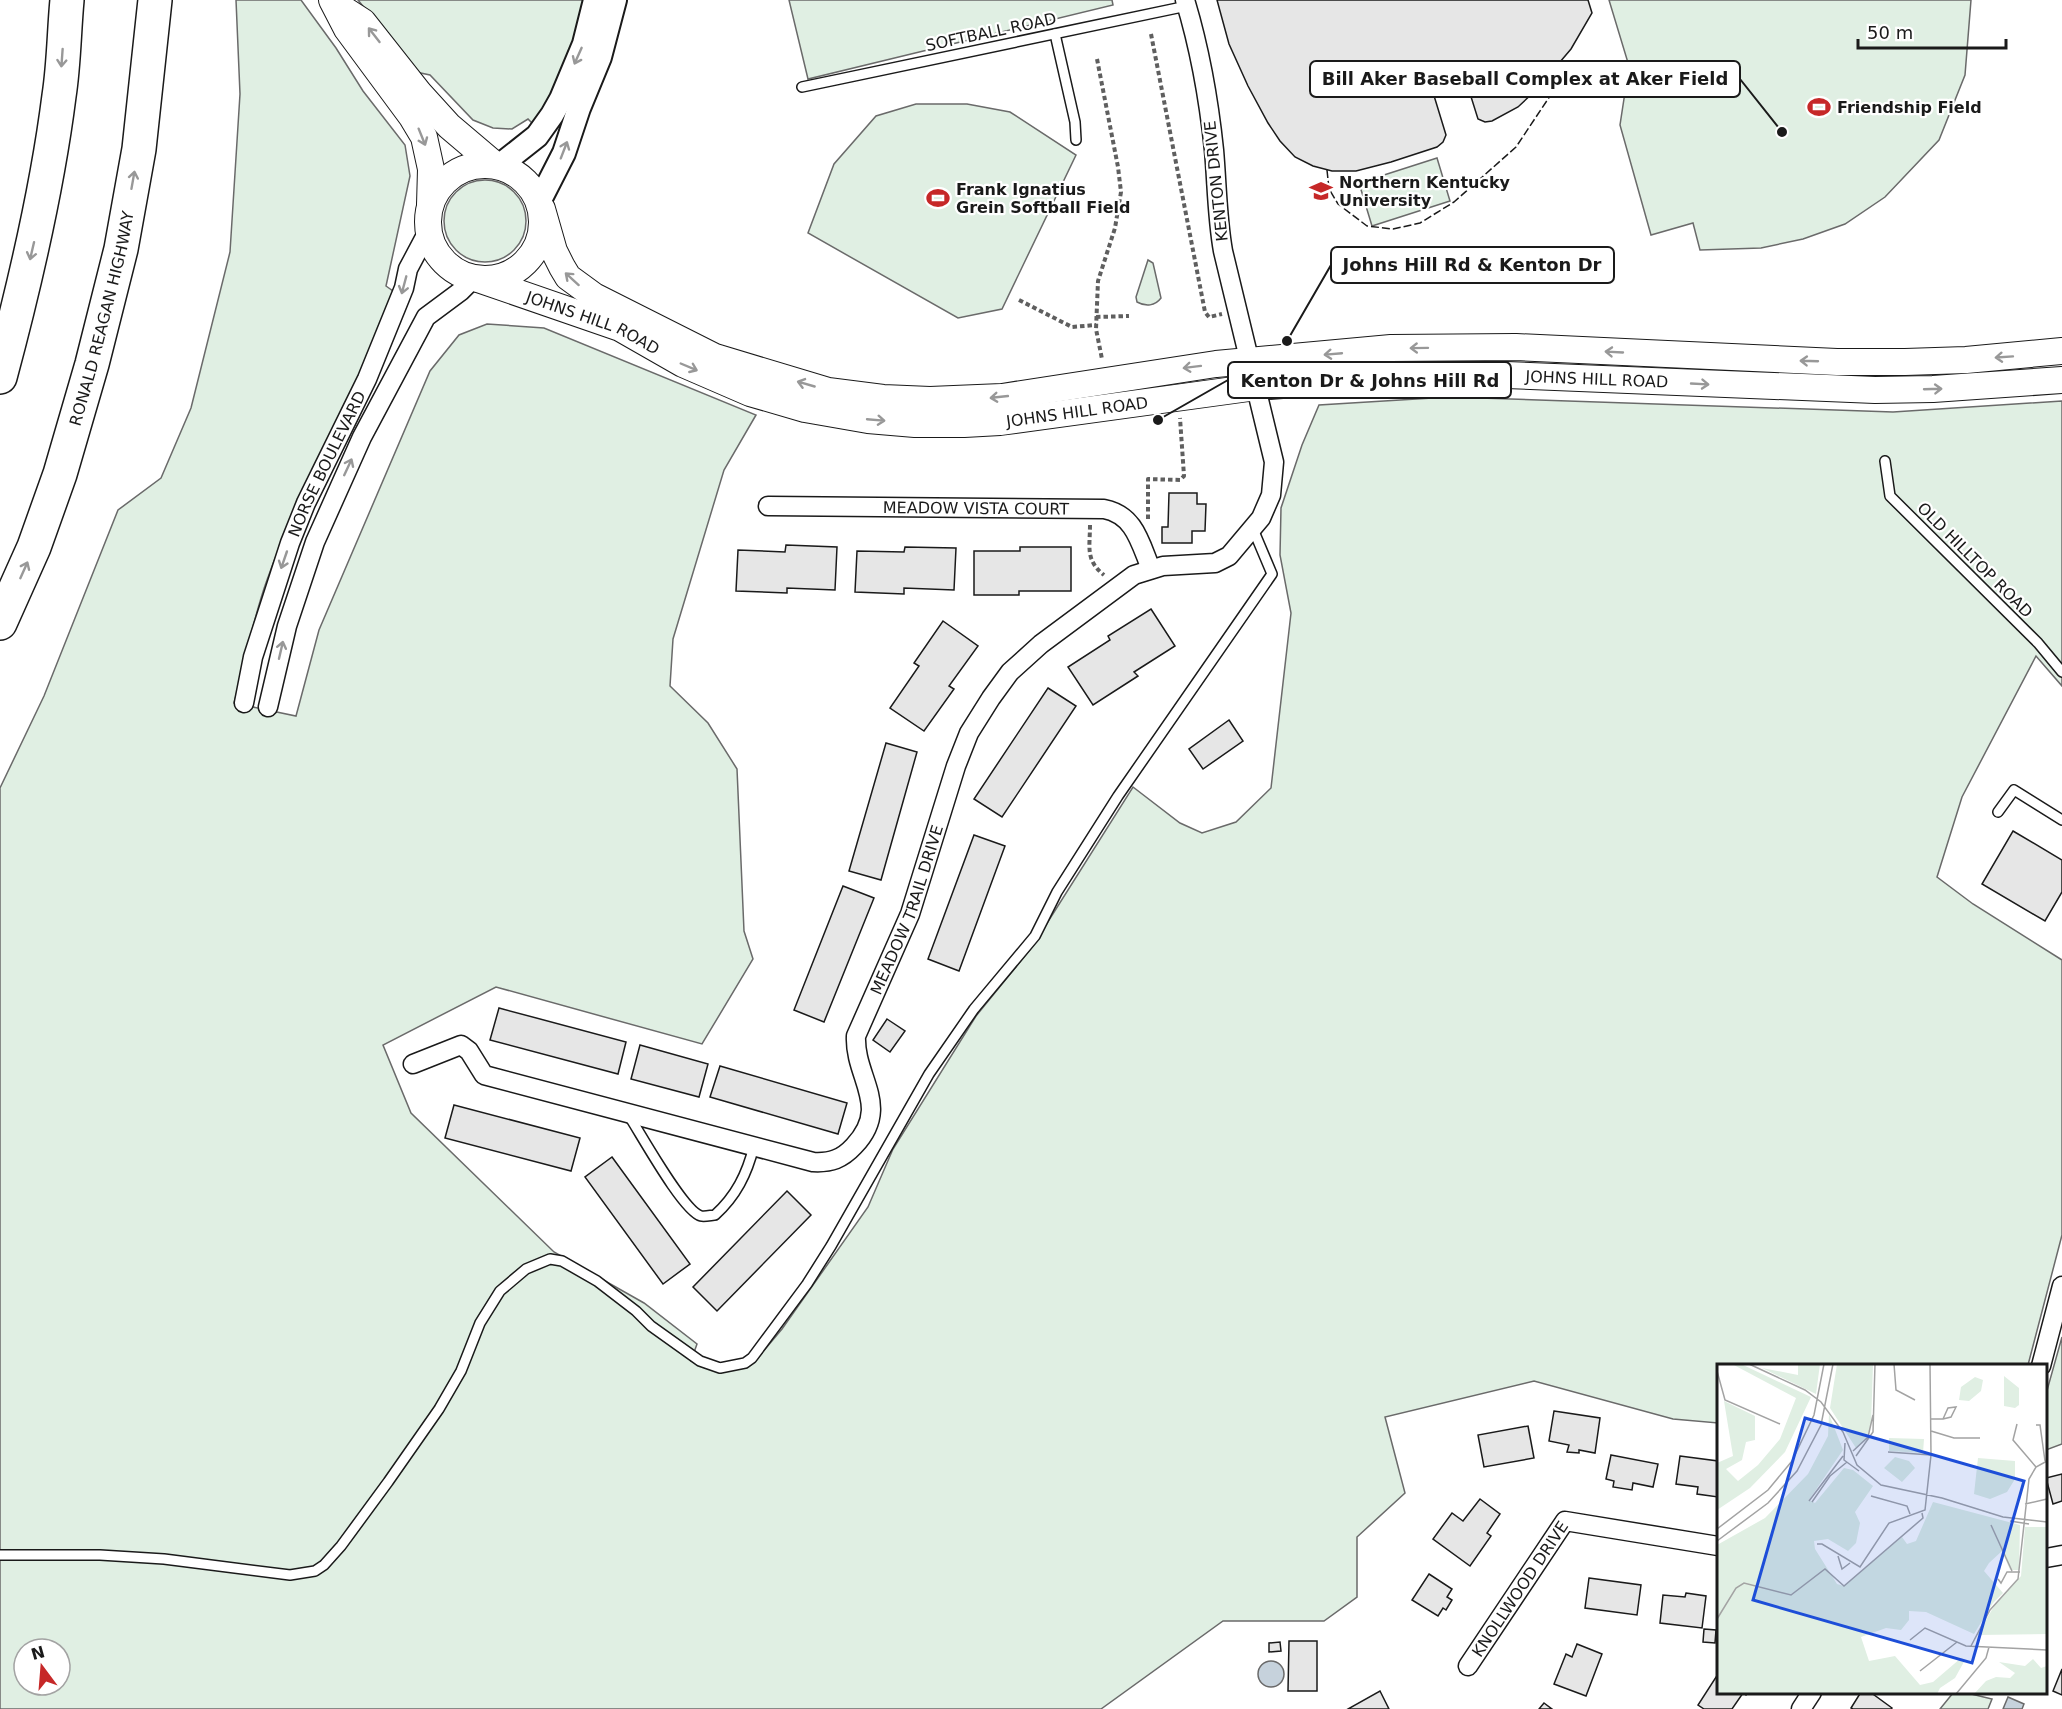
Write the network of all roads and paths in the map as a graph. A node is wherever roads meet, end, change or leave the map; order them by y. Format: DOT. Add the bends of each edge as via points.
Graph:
graph roads {
  1 [pos="67,0"];
  2 [pos="155,0"];
  3 [pos="595,0"];
  4 [pos="615,0"];
  5 [pos="333,1"];
  6 [pos="1186,3"];
  7 [pos="1054,34"];
  8 [pos="1151,34"];
  9 [pos="1097,59"];
  10 [pos="802,87"];
  11 [pos="1076,140"];
  12 [pos="497,166"];
  13 [pos="430,206"];
  14 [pos="540,206"];
  15 [pos="429,234"];
  16 [pos="476,279"];
  17 [pos="1019,300"];
  18 [pos="1227,313"];
  19 [pos="1129,316"];
  20 [pos="1096,317"];
  21 [pos="1096,325"];
  22 [pos="2062,351"];
  23 [pos="1250,361"];
  24 [pos="1103,366"];
  25 [pos="0,377"];
  26 [pos="2062,380"];
  27 [pos="1256,387"];
  28 [pos="1180,417"];
  29 [pos="1886,461"];
  30 [pos="768,506"];
  31 [pos="1090,508"];
  32 [pos="1131,524"];
  33 [pos="1253,529"];
  34 [pos="1150,569"];
  35 [pos="1119,586"];
  36 [pos="0,623"];
  37 [pos="2062,672"];
  38 [pos="244,703"];
  39 [pos="268,707"];
  40 [pos="1998,812"];
  41 [pos="2062,820"];
  42 [pos="413,1064"];
  43 [pos="627,1113"];
  44 [pos="754,1146"];
  45 [pos="2062,1287"];
  46 [pos="2041,1364"];
  47 [pos="1717,1546"];
  48 [pos="0,1555"];
  49 [pos="2062,1555"];
  50 [pos="2047,1558"];
  51 [pos="1468,1666"];
  52 [pos="1811,1694"];
  53 [pos="1801,1709"];
  1 -- 25 [label="highway, one-way" via="60,94 42,209"];
  36 -- 2 [label="highway, RONALD REAGAN HIGHWAY, one-way" via="34,547 60,474 121,249 139,149"];
  3 -- 12 [label="street, one-way" via="584,44 552,115 537,136"];
  14 -- 4 [label="street, one-way" via="600,57"];
  12 -- 5 [label="main road, one-way" via="449,126 363,22"];
  5 -- 13 [label="main road, one-way" via="347,29 424,137 431,169"];
  6 -- 7 [label="lane, SOFTBALL ROAD"];
  6 -- 23 [label="street, KENTON DRIVE" via="1210,117 1223,251"];
  7 -- 10 [label="lane, SOFTBALL ROAD"];
  7 -- 11 [label="lane"];
  8 -- 18 [label="path" via="1206,312 1209,317"];
  9 -- 20 [label="path" via="1121,192 1115,228 1098,281"];
  12 -- 13 [label="main road" via="478,165 448,178"];
  12 -- 14 [label="main road" via="525,180 536,193"];
  13 -- 15 [label="main road"];
  14 -- 16 [label="main road" via="543,227 528,261 514,272"];
  23 -- 14 [label="main road, JOHNS HILL ROAD, one-way" via="969,400 883,398 828,391 715,357 594,296 568,277 554,251"];
  15 -- 16 [label="main road" via="446,264"];
  15 -- 38 [label="street, NORSE BOULEVARD, one-way" via="408,269 368,379 290,543 253,657"];
  16 -- 27 [label="main road, JOHNS HILL ROAD, one-way" via="620,328 682,364 750,393 868,420 915,424 1000,422"];
  39 -- 16 [label="street, NORSE BOULEVARD, one-way" via="287,626 315,542 362,437 426,317"];
  17 -- 21 [label="path" via="1072,327"];
  19 -- 20 [label="path"];
  20 -- 21 [label="path"];
  21 -- 24 [label="path"];
  22 -- 23 [label="main road, JOHNS HILL ROAD, one-way" via="1966,360 1837,362 1516,347 1402,348"];
  23 -- 27 [label="street, MEADOW TRAIL DRIVE"];
  27 -- 26 [label="main road, JOHNS HILL ROAD, one-way" via="1459,375 1875,390"];
  27 -- 33 [label="street, MEADOW TRAIL DRIVE" via="1274,477 1271,495"];
  28 -- 32 [label="path" via="1184,476 1180,480 1148,478 1149,519"];
  29 -- 37 [label="lane, OLD HILLTOP ROAD" via="1890,495"];
  30 -- 31 [label="street, MEADOW VISTA COURT"];
  31 -- 32 [label="street, MEADOW VISTA COURT" via="1115,511"];
  31 -- 35 [label="path" via="1090,558 1094,567"];
  32 -- 34 [label="street"];
  33 -- 34 [label="street, MEADOW TRAIL DRIVE" via="1229,556 1215,563"];
  33 -- 48 [label="lane" via="1272,574 1118,796 1057,892 1035,936 979,1002 929,1074 807,1284 746,1363 720,1368 700,1361 597,1281 562,1261 550,1259 526,1269 500,1291 480,1323 461,1371 439,1409 351,1533 315,1570 290,1575 164,1559"];
  34 -- 35 [label="street, MEADOW TRAIL DRIVE"];
  35 -- 44 [label="street, MEADOW TRAIL DRIVE" via="1010,672 969,733 910,914 856,1036 870,1098 871,1114 863,1137 848,1153 828,1163"];
  40 -- 41 [label="lane" via="2014,790"];
  42 -- 43 [label="street, MEADOW TRAIL DRIVE" via="461,1045 484,1075"];
  43 -- 44 [label="street, MEADOW TRAIL DRIVE"];
  43 -- 44 [label="lane" via="675,1189 701,1216 716,1215 727,1205 745,1176"];
  45 -- 46 [label="street"];
  47 -- 51 [label="street, KNOLLWOOD DRIVE" via="1565,1521"];
  49 -- 50 [label="street"];
  52 -- 53 [label="street"];
}
